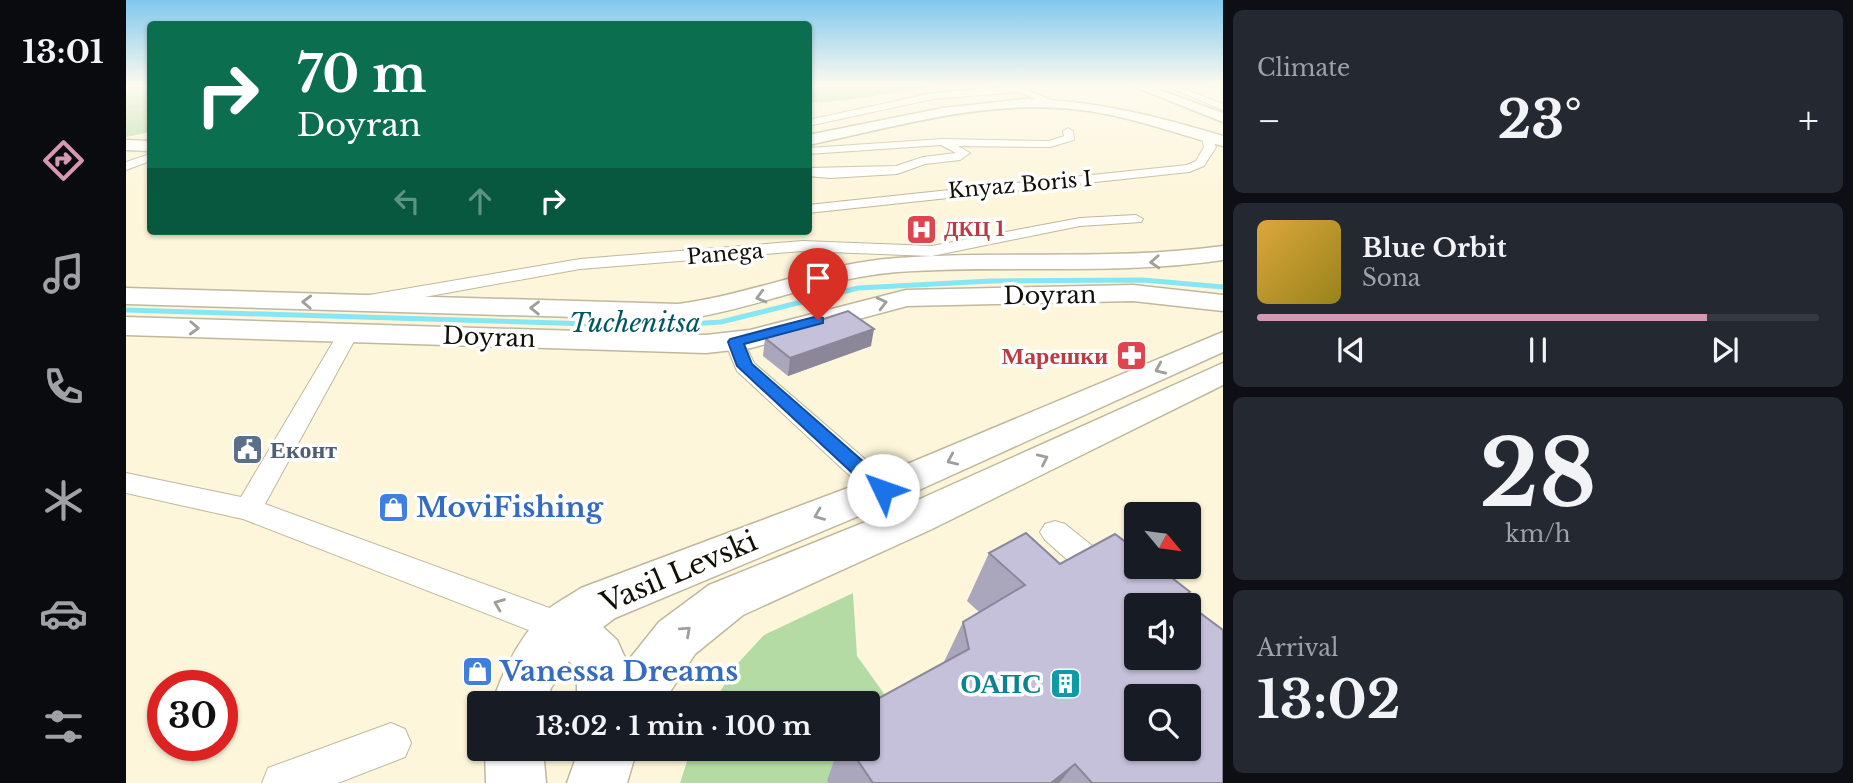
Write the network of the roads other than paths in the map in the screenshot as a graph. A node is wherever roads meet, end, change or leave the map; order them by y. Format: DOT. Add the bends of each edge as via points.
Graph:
graph roads {
  1 [pos="908,122"];
  2 [pos="1153,122"];
  3 [pos="812,126"];
  4 [pos="1068,131"];
  5 [pos="853,132"];
  6 [pos="1205,136"];
  7 [pos="812,139"];
  8 [pos="1223,141"];
  9 [pos="943,142"];
  10 [pos="126,145"];
  11 [pos="147,146"];
  12 [pos="840,149"];
  13 [pos="812,151"];
  14 [pos="147,158"];
  15 [pos="126,166"];
  16 [pos="877,171"];
  17 [pos="812,172"];
  18 [pos="917,195"];
  19 [pos="812,208"];
  20 [pos="1136,219"];
  21 [pos="932,251"];
  22 [pos="1223,253"];
  23 [pos="1017,265"];
  24 [pos="1133,293"];
  25 [pos="126,296"];
  26 [pos="357,303"];
  27 [pos="1223,303"];
  28 [pos="126,326"];
  29 [pos="349,332"];
  30 [pos="736,342"];
  31 [pos="1222,352"];
  32 [pos="126,482"];
  33 [pos="899,505"];
  34 [pos="248,509"];
  35 [pos="1055,532"];
  36 [pos="1128,593"];
  37 [pos="562,628"];
  38 [pos="525,691"];
  39 [pos="605,691"];
  40 [pos="638,691"];
  41 [pos="391,744"];
  42 [pos="515,761"];
  43 [pos="597,761"];
  44 [pos="603,761"];
  45 [pos="283,783"];
  46 [pos="516,783"];
  47 [pos="595,783"];
  1 -- 5 [label="main road"];
  2 -- 6 [label="main road"];
  3 -- 5 [label="street"];
  4 -- 9 [label="street" via="1070,138 1050,144"];
  5 -- 7 [label="main road"];
  6 -- 8 [label="main road"];
  6 -- 18 [label="street, Knyaz Boris I" via="1210,148 1200,163 1189,168"];
  9 -- 12 [label="street"];
  9 -- 16 [label="street" via="964,153"];
  10 -- 11 [label="main road"];
  12 -- 13 [label="street"];
  12 -- 16 [label="street"];
  14 -- 15 [label="street"];
  16 -- 17 [label="street"];
  16 -- 18 [label="street"];
  18 -- 19 [label="street, Knyaz Boris I"];
  20 -- 21 [label="street, Panega" via="1080,222"];
  21 -- 23 [label="street"];
  21 -- 26 [label="street, Panega" via="803,246 580,264"];
  22 -- 23 [label="main road, Doyran, one-way" via="1153,263"];
  23 -- 26 [label="main road, Doyran, one-way" via="867,268 713,309 678,312"];
  24 -- 27 [label="main road, Doyran"];
  30 -- 24 [label="main road, Doyran, one-way" via="906,298"];
  24 -- 31 [label="main road" via="1196,317 1220,333"];
  26 -- 25 [label="main road, Doyran, one-way"];
  28 -- 29 [label="main road, Doyran, one-way"];
  29 -- 30 [label="main road, Doyran"];
  29 -- 34 [label="street"];
  30 -- 33 [label="street" via="745,366"];
  31 -- 33 [label="main road, Vasil Levski"];
  32 -- 34 [label="street"];
  33 -- 37 [label="main road, Vasil Levski, one-way" via="598,603"];
  40 -- 33 [label="main road, Vasil Levski, one-way" via="677,638 726,600"];
  37 -- 34 [label="street, one-way"];
  35 -- 36 [label="street"];
  37 -- 38 [label="main road, Vasil Levski" via="545,649"];
  37 -- 39 [label="main road" via="598,653"];
  41 -- 45 [label="street"];
  42 -- 46 [label="main road"];
  43 -- 47 [label="main road"];
  44 -- 47 [label="main road"];
}
